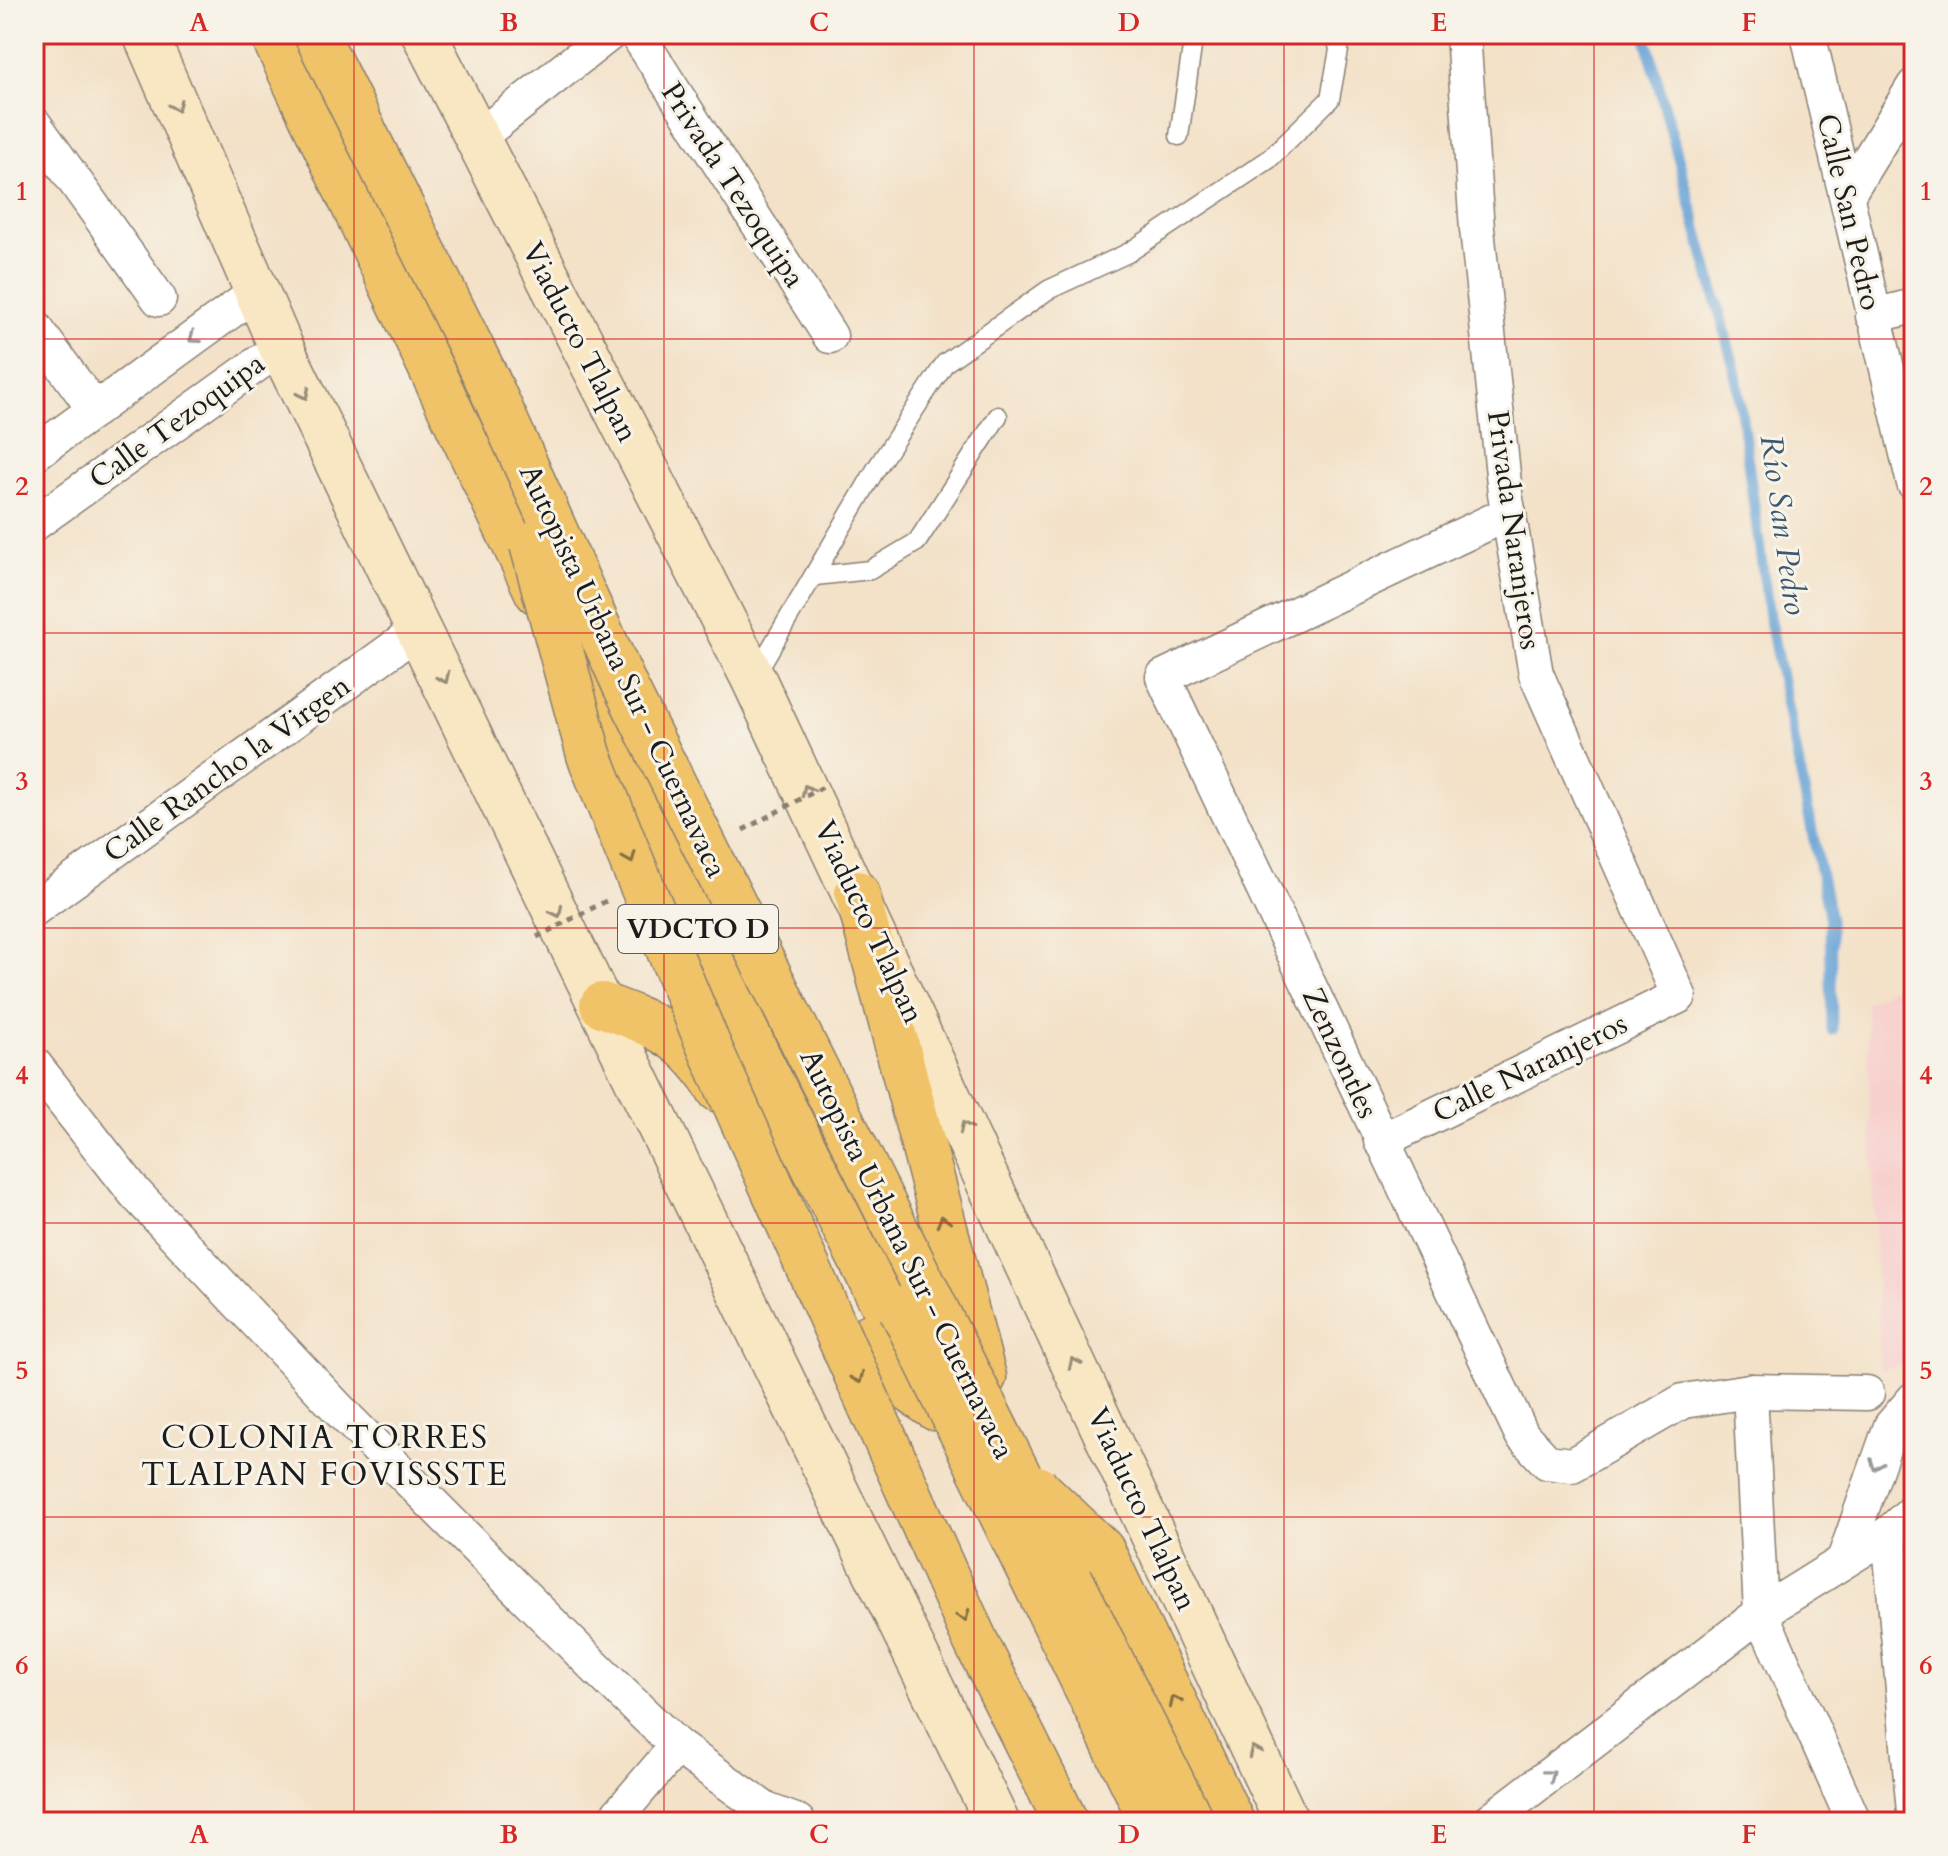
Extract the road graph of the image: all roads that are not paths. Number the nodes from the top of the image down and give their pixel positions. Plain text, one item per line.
1 (145, 34) edge
2 (272, 34) edge
3 (289, 34) edge
4 (316, 34) edge
5 (340, 34) edge
6 (424, 34) edge
7 (609, 34) edge
8 (637, 34) edge
9 (1194, 34) edge
10 (1336, 34) edge
11 (1463, 34) edge
12 (1808, 34) edge
13 (1914, 86) edge
14 (34, 124) edge
15 (1179, 136) dead end
16 (476, 139) junction
17 (1848, 194) junction
18 (257, 292) junction
19 (159, 299) dead end
20 (1914, 306) edge
21 (1873, 316) junction
22 (34, 326) edge
23 (830, 336) dead end
24 (281, 347) junction
25 (95, 410) junction
26 (998, 416) dead end
27 (34, 454) edge
28 (1914, 483) edge
29 (1509, 513) junction
30 (34, 524) edge
31 (532, 544) junction
32 (815, 576) junction
33 (420, 629) junction
34 (753, 678) junction
35 (857, 893) junction
36 (34, 909) edge
37 (1679, 996) joint
38 (602, 1005) junction
39 (34, 1064) edge
40 (1381, 1141) junction
41 (984, 1377) junction
42 (1750, 1391) junction
43 (1867, 1393) dead end
44 (1914, 1399) edge
45 (935, 1408) junction
46 (1012, 1464) junction
47 (1914, 1510) edge
48 (1889, 1533) junction
49 (1844, 1560) junction
50 (1761, 1613) junction
51 (677, 1746) junction
52 (1914, 1812) edge
53 (612, 1822) edge
54 (798, 1822) edge
55 (997, 1822) edge
56 (1066, 1822) edge
57 (1130, 1822) edge
58 (1152, 1822) edge
59 (1192, 1822) edge
60 (1232, 1822) edge
61 (1287, 1822) edge
62 (1488, 1822) edge
63 (1854, 1822) edge

1 -> 18 main road
2 - 45 highway, VDCTO D
3 - 31 highway, Autopista Urbana Sur - Cuernavaca
4 - 46 highway, Autopista Urbana Sur - Cuernavaca, bridge
5 - 41 highway, VDCTO D
6 - 16 main road, Viaducto Tlalpan
7 - 16 street
8 - 23 street, Privada Tezoquipa
9 - 15 lane
10 - 32 lane
11 - 29 street, Privada Naranjeros
12 - 17 street, Calle San Pedro
13 - 17 street
14 - 19 street
16 - 34 main road, Viaducto Tlalpan
17 - 21 street, Calle San Pedro
18 - 24 main road
18 -> 25 street, Calle Tezoquipa
20 - 21 street
21 - 28 street, Calle San Pedro
22 - 25 street
24 - 30 street, Calle Tezoquipa
24 -> 33 main road
25 - 27 street, Calle Tezoquipa
26 - 32 lane
29 - 37 street, Privada Naranjeros
29 - 40 street, Zenzontles
31 -> 56 highway, bridge
31 - 58 highway, Autopista Urbana Sur - Cuernavaca, bridge
32 - 34 lane
33 - 36 street, Calle Rancho la Virgen
33 -> 38 main road
35 -> 34 main road, Viaducto Tlalpan
41 -> 35 highway
61 -> 35 main road, Viaducto Tlalpan
37 - 40 street, Calle Naranjeros
38 - 45 highway
38 - 55 main road
39 - 51 street
40 - 42 street, Zenzontles
41 - 59 highway, VDCTO D
42 - 43 street, Zenzontles
42 - 50 street
44 -> 49 street
45 - 57 highway, VDCTO D
46 - 59 highway, Autopista Urbana Sur - Cuernavaca, bridge
60 -> 46 highway, bridge
47 - 48 street
48 - 49 street
48 - 52 street
49 - 50 street
62 -> 50 street
50 - 63 street
51 - 53 street
51 - 54 street

